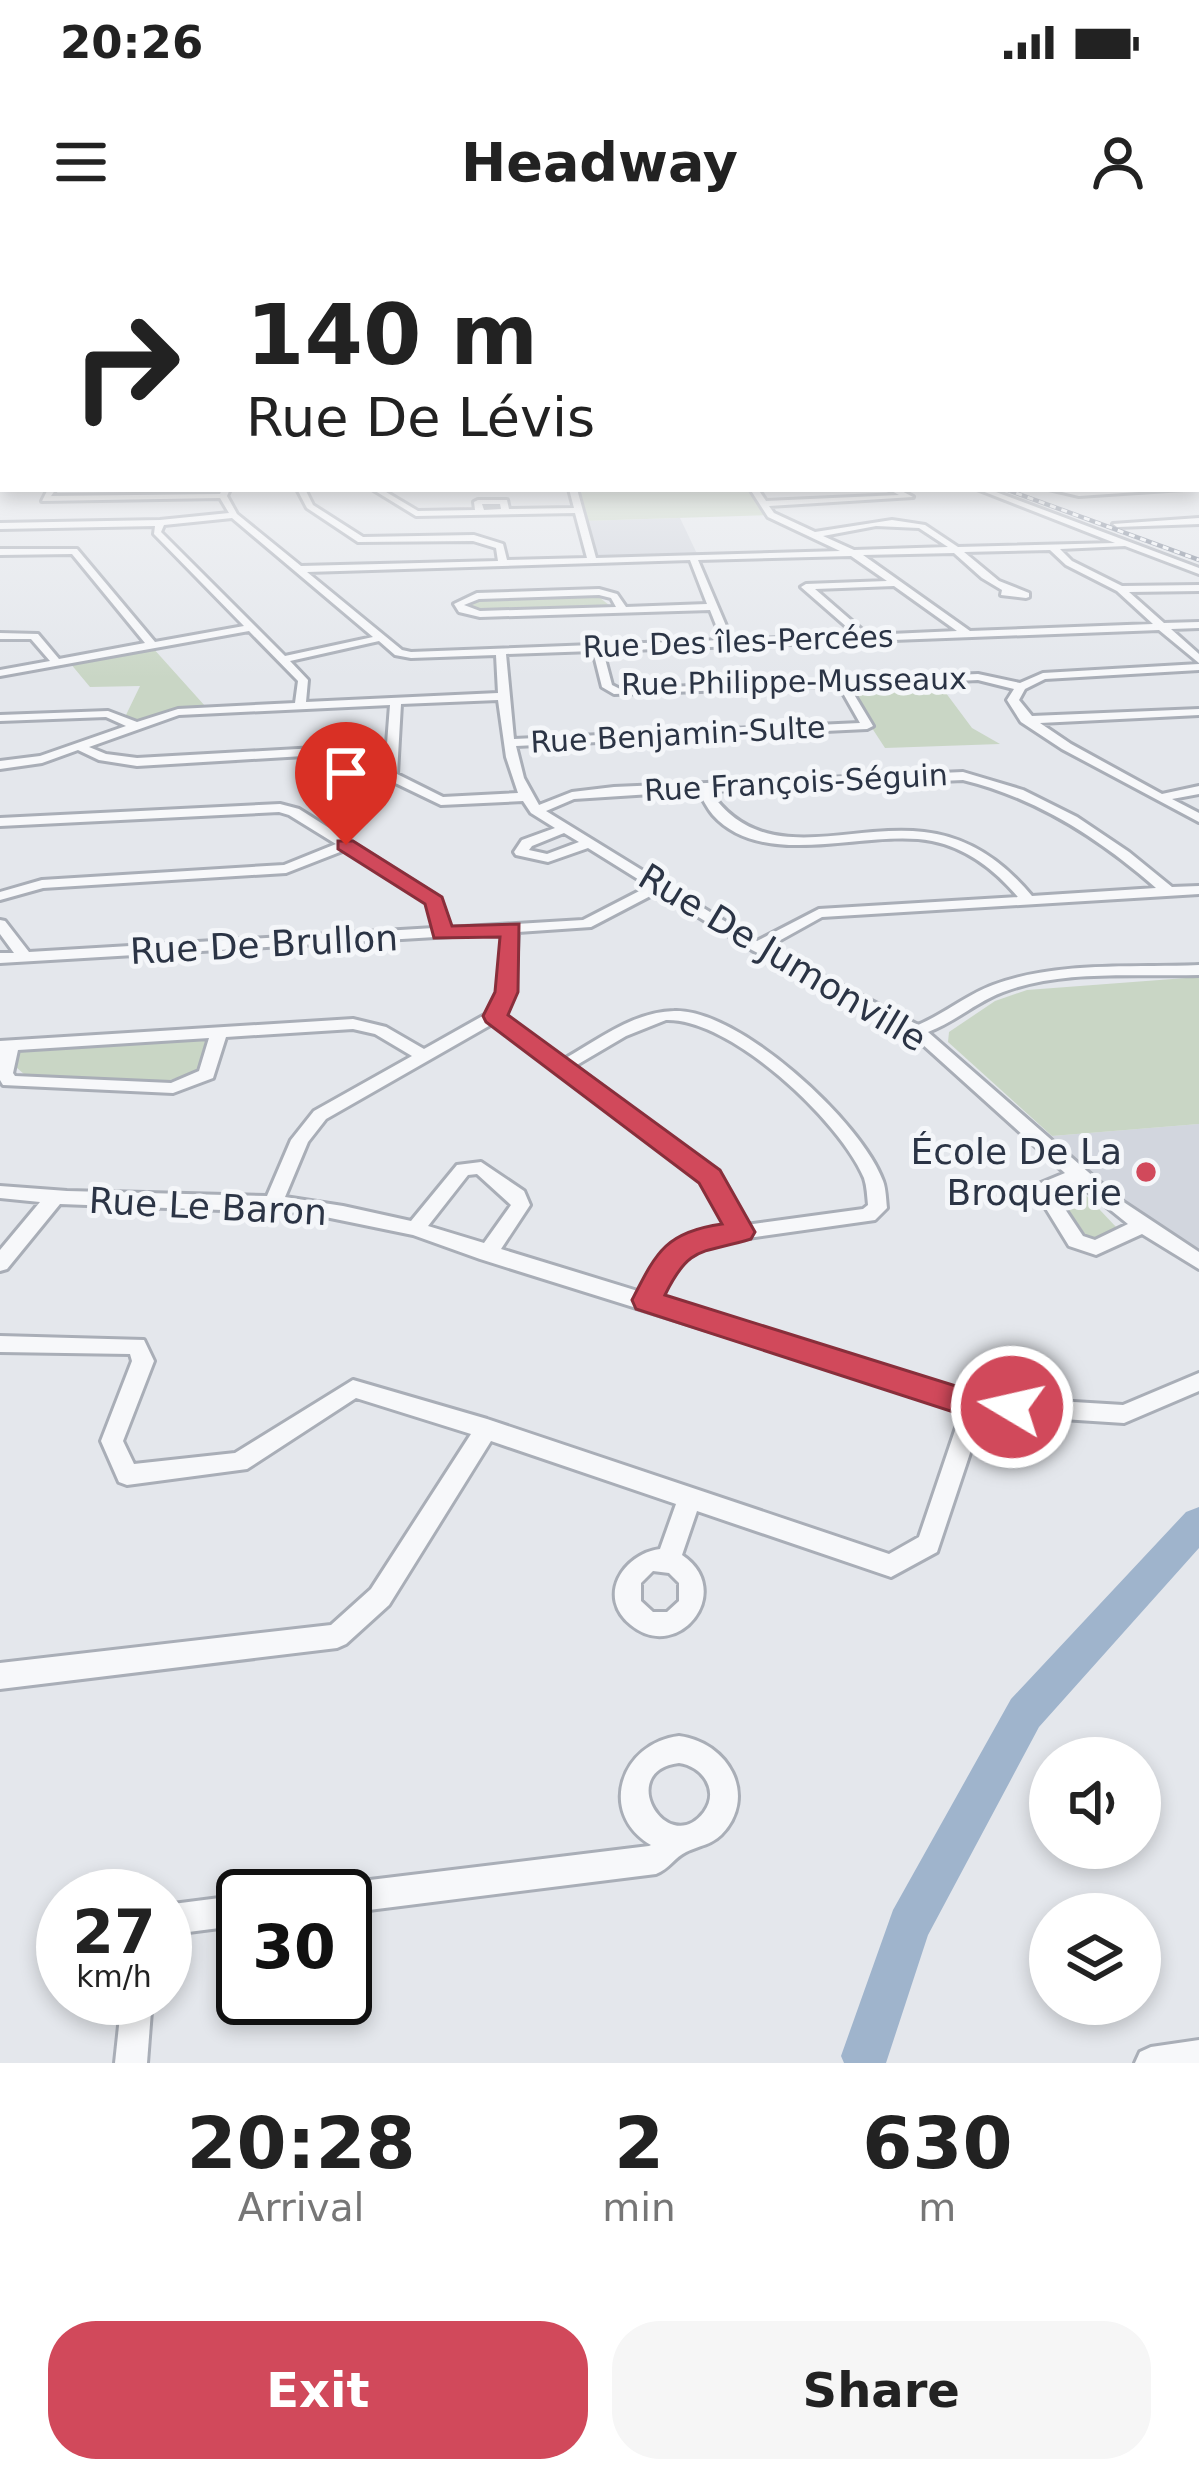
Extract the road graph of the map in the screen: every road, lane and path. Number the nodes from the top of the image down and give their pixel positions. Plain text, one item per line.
1 (231, 507) edge
2 (312, 507) edge
3 (405, 507) edge
4 (579, 507) edge
5 (765, 507) edge
6 (1027, 507) edge
7 (580, 510) junction
8 (234, 515) junction
9 (1199, 521) edge
10 (160, 523) junction
11 (1117, 524) dead end
12 (0, 526) edge
13 (815, 535) junction
14 (1122, 545) junction
15 (1053, 548) junction
16 (952, 551) junction
17 (0, 552) edge
18 (855, 554) junction
19 (694, 560) junction
20 (593, 562) junction
21 (503, 564) junction
22 (301, 569) junction
23 (1199, 572) edge
24 (896, 583) junction
25 (1199, 588) edge
26 (1120, 589) junction
27 (1008, 590) dead end
28 (713, 607) junction
29 (623, 610) junction
30 (1199, 625) edge
31 (1160, 626) junction
32 (253, 627) junction
33 (968, 634) junction
34 (0, 636) edge
35 (381, 638) junction
36 (866, 638) junction
37 (728, 642) junction
38 (152, 645) junction
39 (597, 647) junction
40 (501, 651) junction
41 (285, 659) junction
42 (57, 664) junction
43 (1199, 664) edge
44 (0, 673) edge
45 (842, 682) junction
46 (1021, 686) junction
47 (503, 696) junction
48 (396, 701) junction
49 (300, 706) junction
50 (1199, 712) edge
51 (0, 718) edge
52 (1025, 720) junction
53 (135, 726) junction
54 (510, 743) junction
55 (80, 747) junction
56 (392, 747) junction
57 (0, 765) edge
58 (702, 788) junction
59 (1199, 790) edge
60 (524, 797) junction
61 (1163, 797) junction
62 (536, 810) junction
63 (1199, 818) edge
64 (0, 822) edge
65 (566, 828) junction
66 (591, 842) junction
67 (346, 845) junction
68 (662, 885) junction
69 (1199, 890) edge
70 (1169, 892) junction
71 (0, 896) edge
72 (1028, 900) junction
73 (0, 924) edge
74 (511, 929) junction
75 (442, 934) junction
76 (757, 946) junction
77 (25, 957) junction
78 (0, 958) edge
79 (1199, 970) edge
80 (495, 1016) junction
81 (917, 1031) junction
82 (219, 1032) junction
83 (5, 1045) edge
84 (425, 1057) junction
85 (562, 1066) junction
86 (1078, 1174) junction
87 (0, 1192) edge
88 (53, 1198) junction
89 (272, 1203) junction
90 (1141, 1226) junction
91 (415, 1229) junction
92 (740, 1232) junction
93 (487, 1254) junction
94 (1199, 1262) edge
95 (0, 1264) edge
96 (647, 1300) junction
97 (0, 1344) edge
98 (1199, 1382) edge
99 (975, 1405) junction
100 (487, 1427) junction
101 (689, 1501) junction
102 (668, 1562) dead end
103 (0, 1676) edge
104 (677, 1839) dead end
105 (372, 1895) edge
106 (135, 2025) edge
107 (1199, 2056) edge
108 (131, 2063) edge
109 (1151, 2063) edge

1 - 8 street
2 - 21 street
3 - 7 street
4 - 7 street
5 - 13 street
6 - 14 street
7 - 20 street
8 - 10 street
8 - 22 street
9 - 11 street
10 - 12 street
10 - 32 street
13 - 16 street
13 - 18 street
14 - 15 street
14 - 23 street
15 - 16 street
15 - 26 street
16 - 18 street
16 - 27 street
17 - 38 street
18 - 19 street
18 - 24 street
19 - 20 street
19 - 28 street
20 - 21 street
21 - 22 street
22 - 35 street
24 - 33 street
24 - 36 street
25 - 26 street
26 - 31 street
28 - 29 street
28 - 37 street
29 - 29 street
30 - 31 street, Rue Des îles-Percées
31 - 33 street, Rue Des îles-Percées
31 - 43 street
32 - 38 street
32 - 41 street
33 - 36 street, Rue Des îles-Percées
34 - 42 street
35 - 40 street, Rue Des îles-Percées
35 - 41 street, Rue Des îles-Percées
36 - 37 street, Rue Des îles-Percées
37 - 39 street, Rue Des îles-Percées
38 - 42 street
39 - 40 street, Rue Des îles-Percées
39 - 45 street, Rue Philippe-Musseaux
40 - 47 street, Rue De Jumonville
41 - 49 street
42 - 44 street
43 - 46 street
45 - 46 street, Rue Philippe-Musseaux
45 - 54 street, Rue Benjamin-Sulte
46 - 52 street
47 - 48 street
47 - 54 street, Rue De Jumonville
48 - 49 street
48 - 56 street
49 - 53 street
50 - 52 street
51 - 53 street
52 - 61 street
53 - 55 street
54 - 60 street, Rue De Jumonville
55 - 56 street
55 - 57 street
56 - 60 street
58 - 62 street, Rue François-Séguin
58 - 70 street, Rue François-Séguin
58 - 72 street
59 - 61 street
60 - 62 street, Rue De Jumonville
61 - 63 street
62 - 65 street, Rue De Jumonville
64 - 67 street
65 - 66 street, Rue De Jumonville
65 - 66 street
66 - 68 street, Rue De Jumonville
67 - 71 street
67 - 75 street
68 - 74 street, Rue De Brullon
68 - 76 street, Rue De Jumonville
69 - 70 street
70 - 72 street
72 - 76 street
73 - 77 street
74 - 75 street, Rue De Brullon
74 - 80 street
75 - 77 street, Rue De Brullon
76 - 81 street, Rue De Jumonville
77 - 78 street, Rue De Brullon
79 - 81 street
80 - 84 street
80 - 85 street
81 - 86 street, Rue De Jumonville
82 - 83 street
82 - 83 street
82 - 84 street
84 - 89 street
85 - 92 street
85 - 92 street
86 - 90 street, Rue De Jumonville
86 - 90 street
87 - 88 street, Rue Le Baron
88 - 89 street, Rue Le Baron
88 - 95 street
89 - 91 street, Rue Le Baron
90 - 94 street, Rue De Jumonville
91 - 93 street, Rue Le Baron
91 - 93 street
92 - 96 street
93 - 96 street, Rue Le Baron
96 - 99 street, Rue Le Baron
97 - 100 street
98 - 99 street, Rue Le Baron
99 - 101 street
100 - 101 street
100 - 103 street
101 - 102 street
104 - 105 street
106 - 108 street
107 - 109 street

